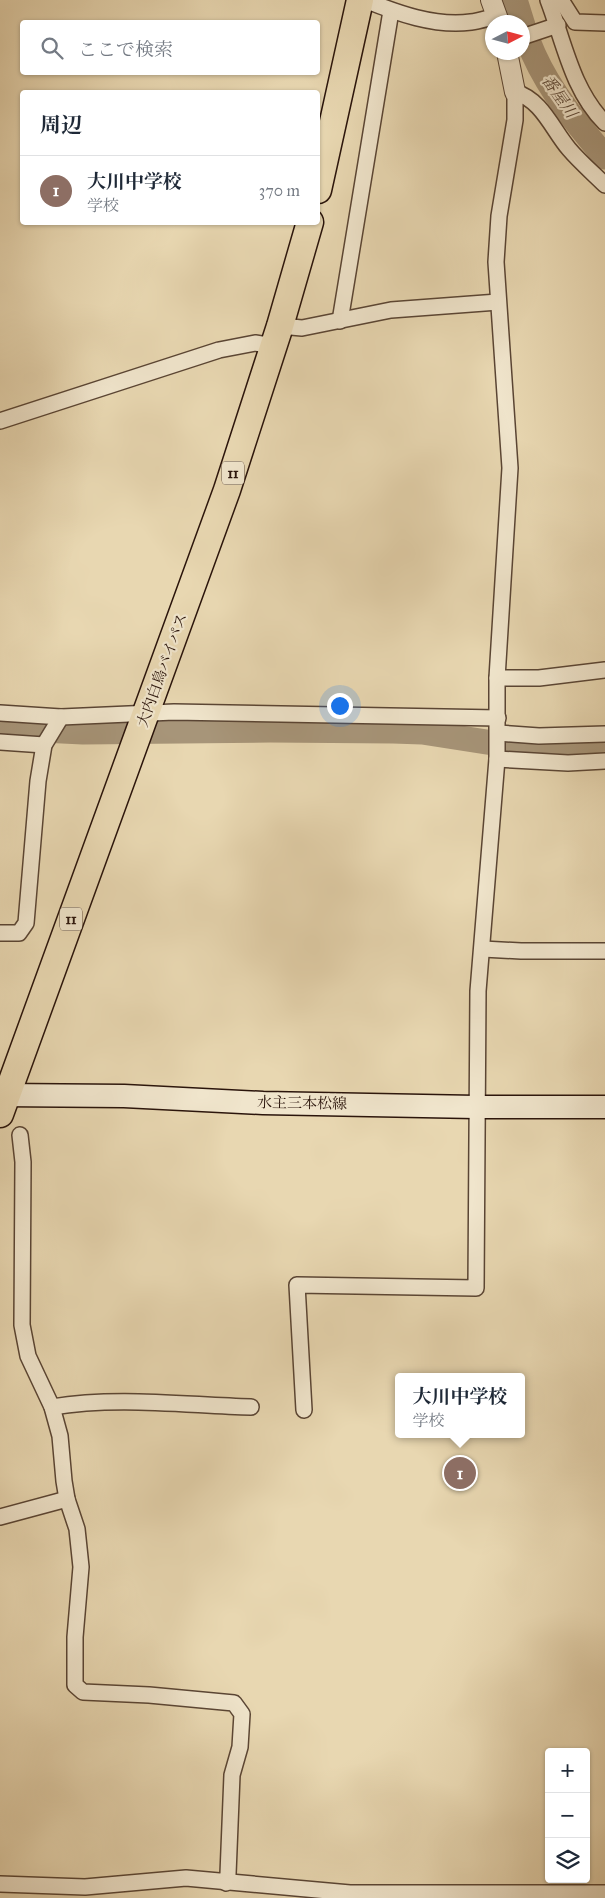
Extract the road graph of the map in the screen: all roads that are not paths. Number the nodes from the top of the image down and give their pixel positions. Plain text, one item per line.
1 (360, 0) edge
2 (365, 0) edge
3 (548, 0) edge
4 (562, 0) edge
5 (391, 11) junction
6 (496, 13) edge
7 (605, 23) edge
8 (555, 26) junction
9 (530, 34) edge
10 (509, 60) edge
11 (515, 92) junction
12 (605, 123) edge
13 (320, 181) edge
14 (605, 185) edge
15 (309, 225) edge
16 (498, 302) junction
17 (340, 321) junction
18 (277, 336) junction
19 (0, 422) edge
20 (605, 670) edge
21 (497, 678) junction
22 (0, 713) edge
23 (59, 720) junction
24 (142, 726) junction
25 (498, 729) junction
26 (605, 734) edge
27 (0, 742) edge
28 (46, 743) junction
29 (497, 757) junction
30 (605, 761) edge
31 (0, 933) edge
32 (483, 949) junction
33 (605, 951) edge
34 (2, 1102) edge
35 (476, 1107) junction
36 (605, 1107) edge
37 (20, 1135) dead end
38 (52, 1407) junction
39 (250, 1407) dead end
40 (304, 1410) dead end
41 (67, 1499) junction
42 (0, 1517) edge
43 (226, 1883) junction
44 (0, 1884) edge
45 (605, 1893) edge
46 (454, 1895) edge

1 - 13 highway
2 - 5 street
3 - 8 street
4 - 7 street
5 - 6 street
5 - 17 street
8 - 9 street
8 - 12 street
10 - 11 street
11 - 14 street
11 - 16 street
15 - 18 highway, 大内白鳥バイパス / 11
16 - 17 street
16 - 21 street
17 - 18 street
18 - 19 street
18 - 24 highway, 大内白鳥バイパス / 11
20 - 21 street
21 - 25 street
22 - 23 street
23 - 24 street
23 - 28 street
24 - 25 street
24 - 34 highway, 大内白鳥バイパス / 11
25 - 26 street
25 - 29 street
27 - 28 street
28 - 31 street
29 - 30 street
29 - 32 street
32 - 33 street
32 - 35 street
34 - 35 main road, 水主三本松線
35 - 36 main road, 水主三本松線
35 - 40 street
37 - 38 street
38 - 39 street
38 - 41 street
41 - 42 street
41 - 43 street
43 - 44 street
43 - 46 street
45 - 46 street

